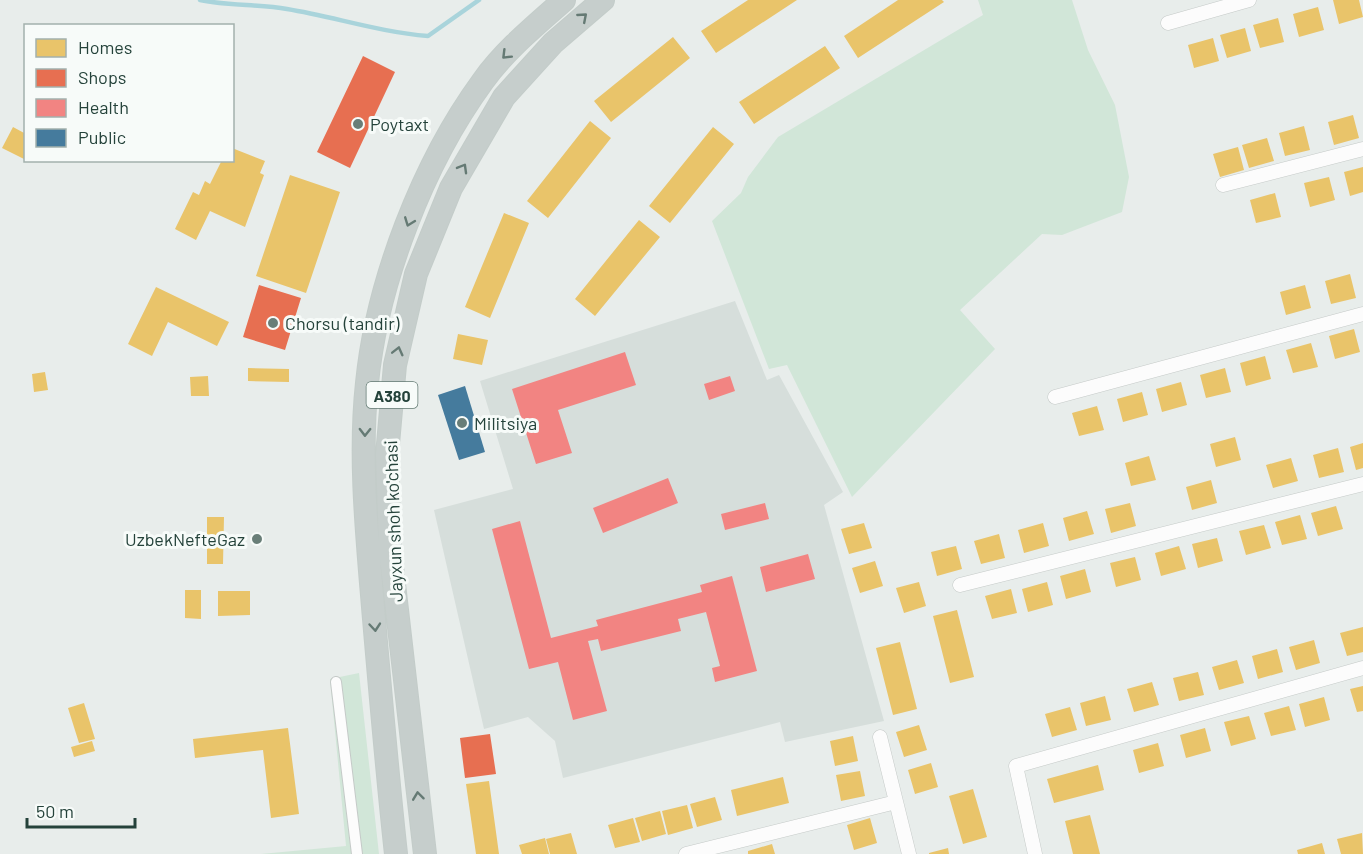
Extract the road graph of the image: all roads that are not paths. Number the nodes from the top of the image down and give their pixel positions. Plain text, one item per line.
1 (564, 0) edge
2 (603, 0) edge
3 (1249, 0) edge
4 (1168, 22) dead end
5 (1363, 149) edge
6 (1223, 185) dead end
7 (1363, 314) edge
8 (1055, 397) dead end
9 (1363, 484) edge
10 (960, 585) dead end
11 (1363, 668) edge
12 (336, 682) dead end
13 (880, 737) dead end
14 (896, 802) junction
15 (357, 854) edge
16 (396, 854) edge
17 (425, 854) edge
18 (686, 854) edge
19 (909, 854) edge
20 (1035, 854) edge

1 -> 16 highway, Jayxun shoh ko'chasi / A380
17 -> 2 highway, Jayxun shoh ko'chasi / A380
3 - 4 street
5 - 6 street
7 - 8 street
9 - 10 street
11 - 20 street
12 - 15 street
13 - 14 street
14 - 18 street
14 - 19 street

